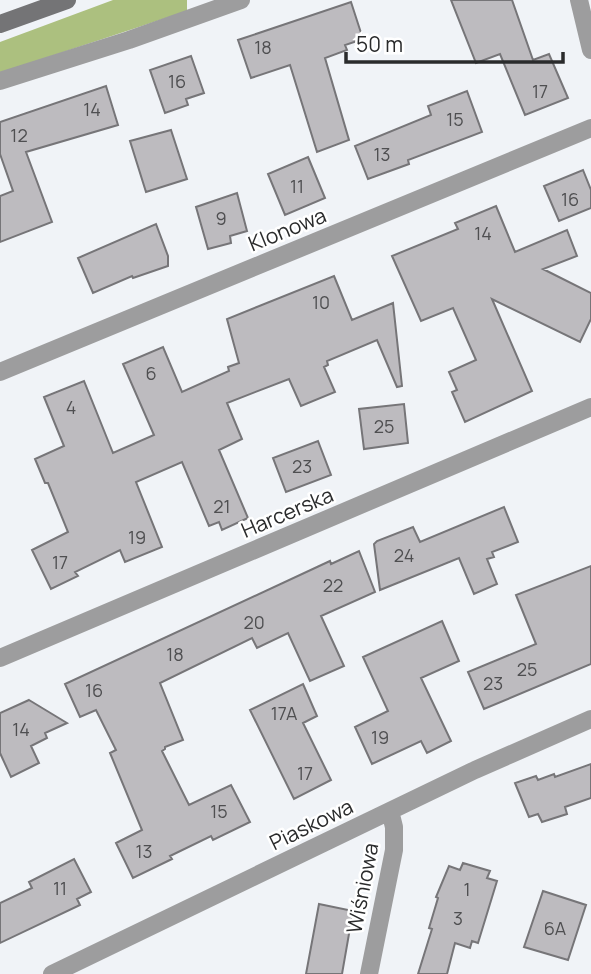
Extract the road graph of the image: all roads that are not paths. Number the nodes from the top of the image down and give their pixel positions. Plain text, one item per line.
1 (67, 0) edge
2 (241, 0) edge
3 (579, 0) edge
4 (0, 24) edge
5 (591, 50) edge
6 (0, 81) edge
7 (591, 128) edge
8 (0, 372) edge
9 (591, 407) edge
10 (0, 658) edge
11 (591, 719) edge
12 (390, 811) junction
13 (52, 974) edge
14 (369, 974) edge

1 - 4 street
2 - 6 street
3 - 5 street
7 - 8 street, Klonowa
9 - 10 street, Harcerska
11 - 12 street, Piaskowa
12 - 13 street, Piaskowa
12 - 14 street, Wiśniowa

